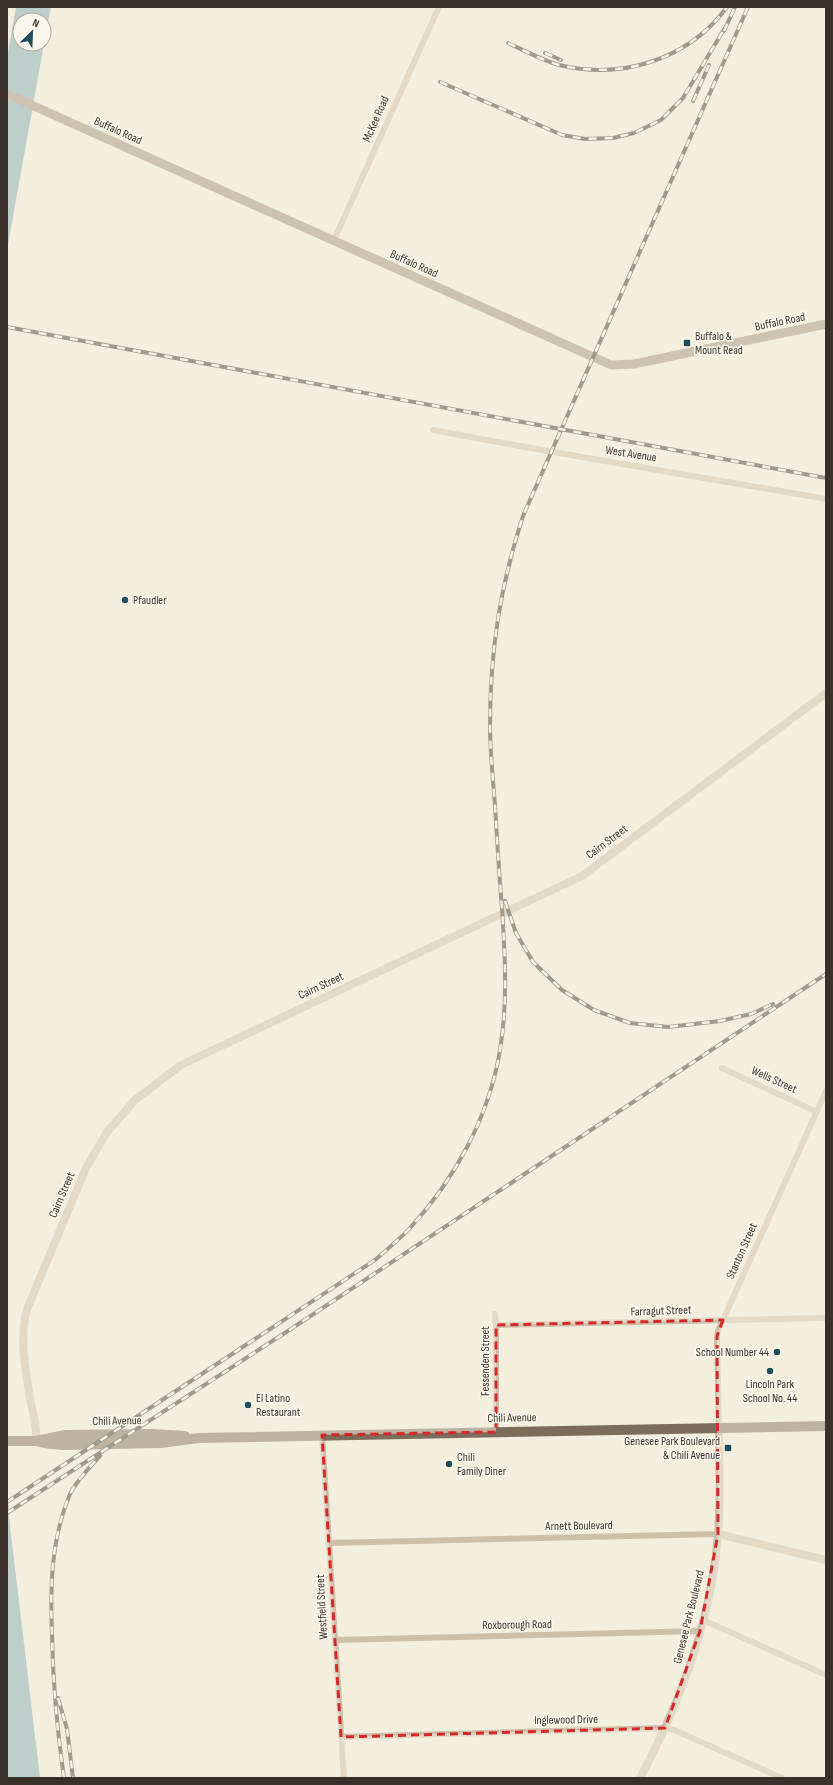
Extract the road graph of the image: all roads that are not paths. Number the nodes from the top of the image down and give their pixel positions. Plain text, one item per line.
1 (439, 7) edge
2 (7, 94) edge
3 (334, 240) junction
4 (826, 324) edge
5 (433, 430) dead end
6 (826, 500) edge
7 (826, 694) edge
8 (722, 1068) dead end
9 (826, 1091) edge
10 (817, 1112) junction
11 (494, 1314) dead end
12 (826, 1318) edge
13 (723, 1320) junction
14 (496, 1325) junction
15 (826, 1426) edge
16 (719, 1427) junction
17 (496, 1432) junction
18 (322, 1435) junction
19 (11, 1441) edge
20 (36, 1441) junction
21 (718, 1534) junction
22 (329, 1544) junction
23 (826, 1560) edge
24 (703, 1620) junction
25 (700, 1631) junction
26 (335, 1640) junction
27 (826, 1675) edge
28 (665, 1728) junction
29 (341, 1737) junction
30 (344, 1778) edge
31 (640, 1778) edge
32 (782, 1778) edge

1 - 3 street, McKee Road
2 - 3 main road, Buffalo Road
3 - 4 main road, Buffalo Road
5 - 6 street, West Avenue
7 - 20 street, Cairn Street
8 - 10 street, Wells Street
9 - 10 street, Stanton Street
10 - 13 street, Stanton Street
11 - 14 street, Fessenden Street
12 - 13 street, Farragut Street
13 - 14 street, Farragut Street
13 - 16 street, Stanton Street
14 - 17 street, Fessenden Street
15 - 16 main road, Chili Avenue
16 - 17 main road, Chili Avenue
16 - 21 street, Genesee Park Boulevard
17 - 18 main road, Chili Avenue
18 - 20 main road, Chili Avenue
18 - 22 street, Westfield Street
19 - 20 main road, Chili Avenue
21 - 22 street, Arnett Boulevard
21 - 23 street, Arnett Boulevard
21 - 24 street, Genesee Park Boulevard
22 - 26 street, Westfield Street
24 - 25 street, Genesee Park Boulevard
24 - 27 street
25 - 26 street, Roxborough Road
25 - 28 street, Genesee Park Boulevard
26 - 29 street, Westfield Street
28 - 29 street, Inglewood Drive
28 - 31 street, Genesee Park Boulevard
28 - 32 street, Inglewood Drive
29 - 30 street, Westfield Street

